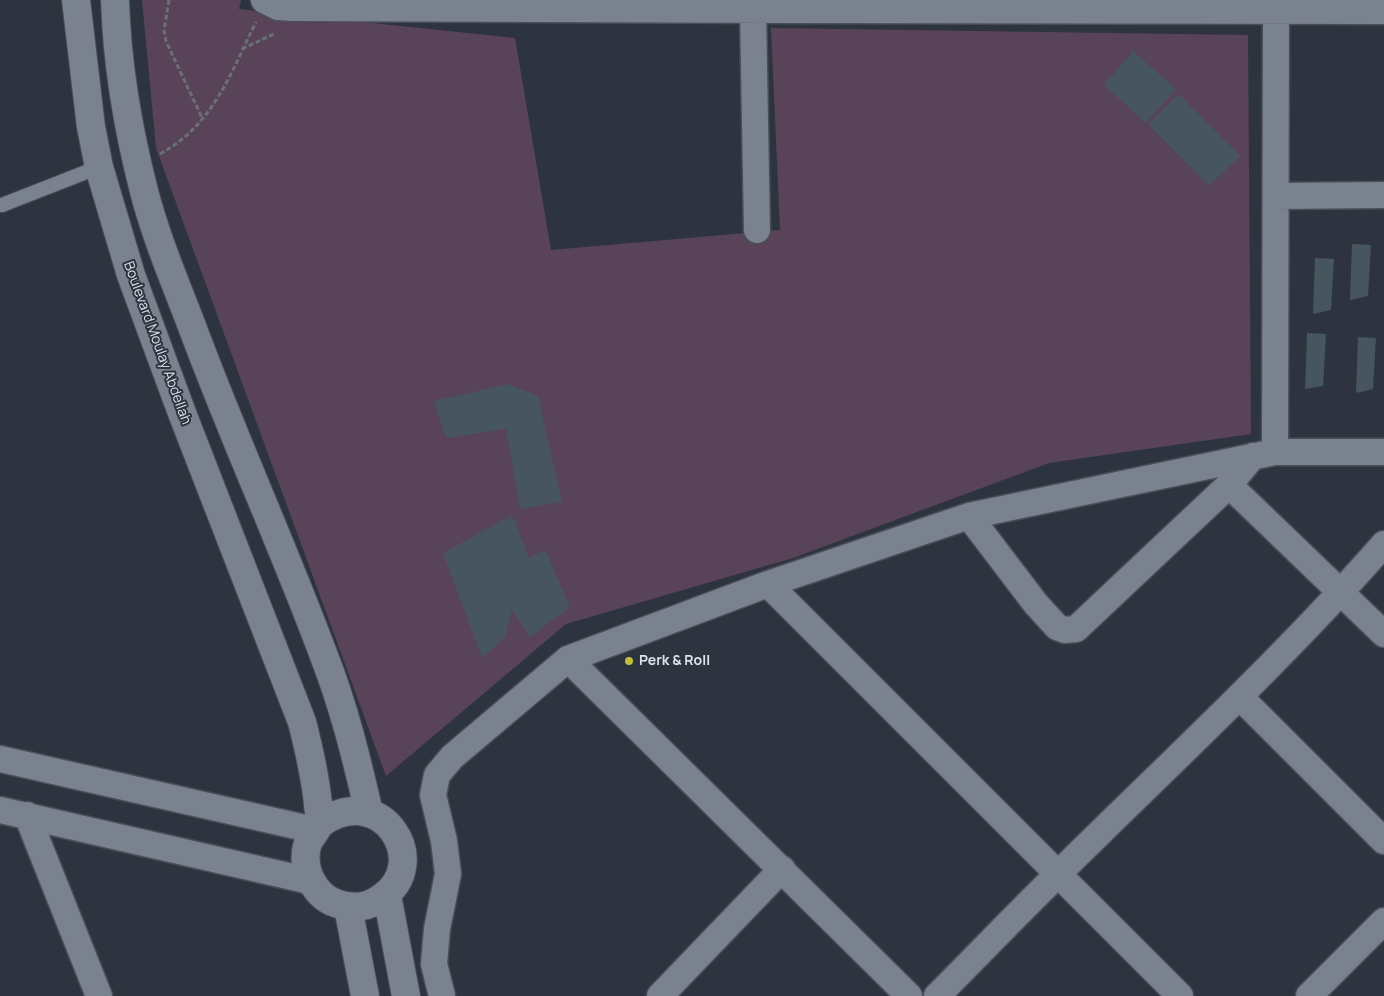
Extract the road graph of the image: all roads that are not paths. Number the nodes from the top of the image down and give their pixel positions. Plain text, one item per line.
1 (76, 0) edge
2 (115, 0) edge
3 (265, 1) edge
4 (788, 5) edge
5 (1127, 6) edge
6 (753, 10) junction
7 (1276, 11) junction
8 (1384, 11) edge
9 (99, 167) junction
10 (1384, 195) edge
11 (1276, 196) junction
12 (2, 205) dead end
13 (757, 230) dead end
14 (1384, 452) edge
15 (1264, 454) junction
16 (1229, 485) junction
17 (969, 516) junction
18 (1384, 544) edge
19 (768, 584) junction
20 (1342, 592) junction
21 (1384, 634) edge
22 (568, 660) junction
23 (1240, 697) junction
24 (0, 759) edge
25 (0, 810) edge
26 (369, 813) junction
27 (27, 815) junction
28 (317, 827) junction
29 (1384, 841) edge
30 (782, 869) junction
31 (1057, 875) junction
32 (310, 881) junction
33 (387, 895) junction
34 (348, 907) junction
35 (1384, 921) edge
36 (99, 996) edge
37 (365, 996) edge
38 (406, 996) edge
39 (442, 996) edge
40 (660, 996) edge
41 (909, 996) edge
42 (937, 996) edge
43 (1180, 996) edge
44 (1309, 996) edge

1 - 9 main road, Boulevard Moulay Abdellah
2 - 26 main road
3 - 6 street
4 - 5 street
4 - 6 street
5 - 7 street
6 - 13 street
7 - 8 street
7 - 11 street
9 - 12 lane
9 - 28 main road, Boulevard Moulay Abdellah
10 - 11 street
11 - 15 street
14 - 15 street
15 - 16 street
15 - 17 street
16 - 17 street
16 - 20 street
17 - 19 street
18 - 20 street
19 - 22 street
19 - 31 street
20 - 21 street
20 - 23 street
22 - 30 street
22 - 39 street
23 - 29 street
23 - 31 street
24 - 28 street
25 - 27 street
26 - 28 main road
26 - 33 main road
27 - 32 street
27 - 36 street
28 - 32 main road
30 - 40 street
30 - 41 street
31 - 42 street
31 - 43 street
32 - 34 main road
33 - 34 main road
33 - 38 main road
34 - 37 main road
35 - 44 street

